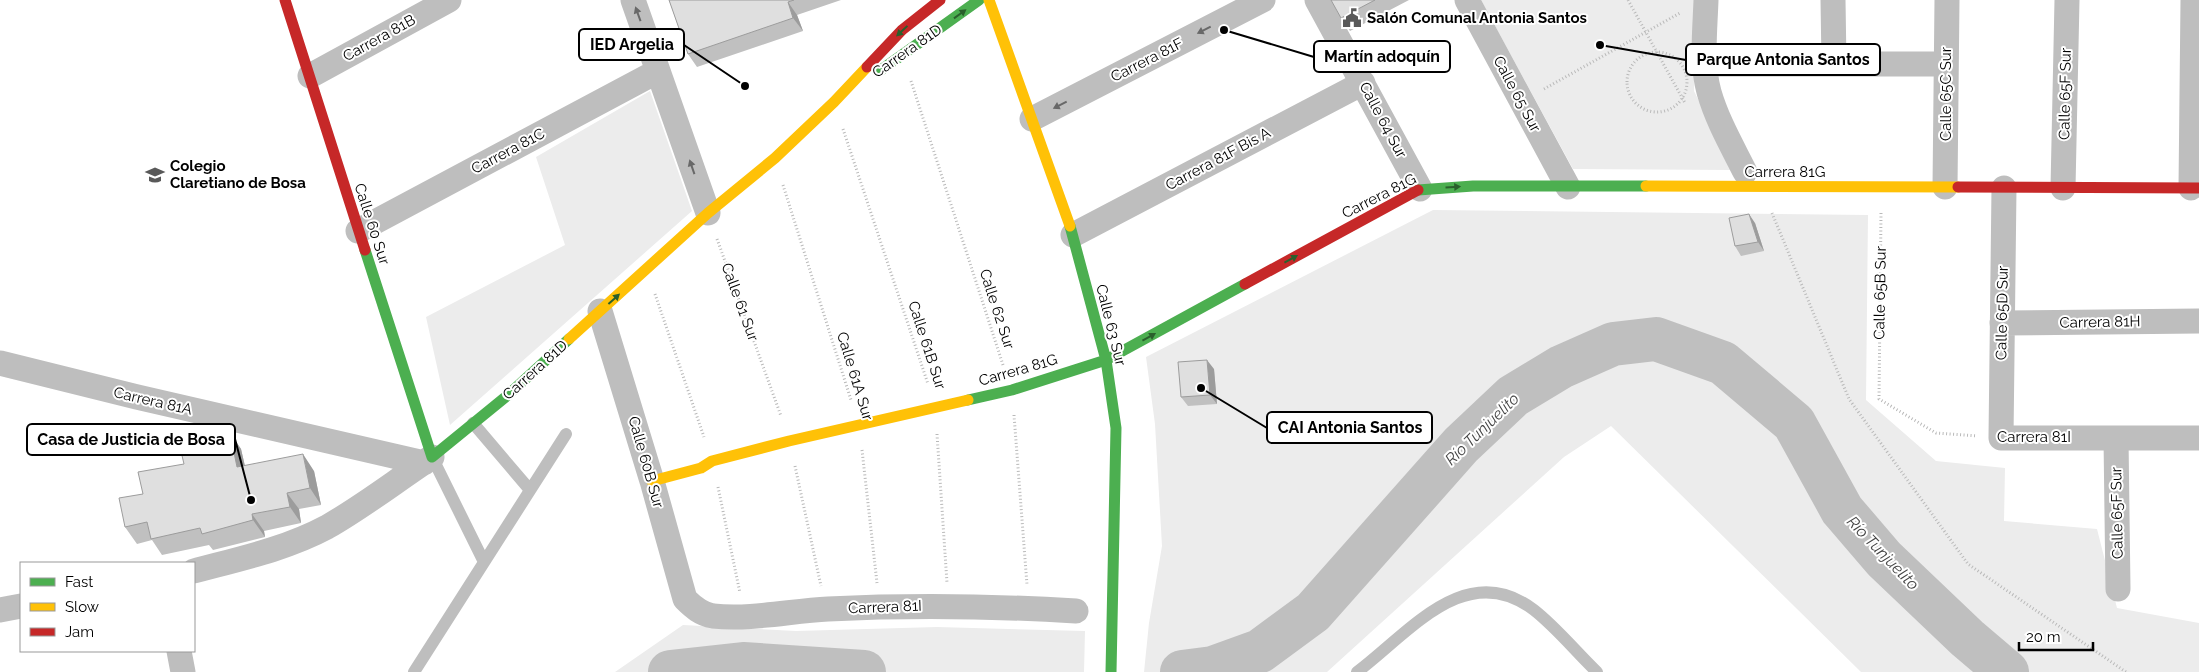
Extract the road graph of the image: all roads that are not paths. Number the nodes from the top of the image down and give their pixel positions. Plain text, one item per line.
1 (285, 0) edge
2 (449, 0) edge
3 (633, 0) edge
4 (940, 0) edge
5 (1263, 0) edge
6 (1317, 0) edge
7 (1467, 0) edge
8 (1833, 0) edge
9 (1947, 0) edge
10 (2067, 0) edge
11 (2192, 0) edge
12 (992, 2) edge
13 (1696, 5) edge
14 (1834, 63) junction
15 (1705, 64) junction
16 (1946, 64) junction
17 (2196, 67) edge
18 (658, 71) junction
19 (310, 76) junction
20 (1363, 83) junction
21 (834, 102) junction
22 (1032, 119) junction
23 (1753, 180) junction
24 (1568, 187) junction
25 (1946, 187) junction
26 (2004, 188) junction
27 (2063, 188) junction
28 (2195, 188) edge
29 (1420, 189) junction
30 (708, 213) junction
31 (358, 231) junction
32 (1073, 236) junction
33 (600, 311) junction
34 (2199, 320) edge
35 (2002, 323) junction
36 (1106, 360) junction
37 (0, 363) edge
38 (473, 423) junction
39 (566, 434) dead end
40 (2001, 438) joint
41 (2116, 438) junction
42 (2199, 438) edge
43 (428, 460) junction
44 (652, 481) junction
45 (530, 490) junction
46 (484, 562) junction
47 (195, 571) edge
48 (2118, 589) dead end
49 (20, 606) edge
50 (0, 610) edge
51 (696, 610) joint
52 (1076, 611) dead end
53 (179, 652) edge
54 (183, 672) edge
55 (414, 672) edge
56 (1111, 672) edge
57 (1358, 672) edge
58 (1597, 672) edge

1 - 19 street, Calle 60 Sur
2 - 19 street, Carrera 81B
18 -> 3 street
4 -> 21 street, Carrera 81D
5 -> 22 street, Carrera 81F
6 - 20 street, Calle 64 Sur
7 - 24 street, Calle 65 Sur
8 - 14 street
9 - 16 street, Calle 65C Sur
10 - 27 street, Calle 65F Sur
11 - 17 street
21 -> 12 street, Carrera 81D
12 - 22 street, Calle 63 Sur
13 - 15 street
14 - 15 street
14 - 16 street
15 - 23 street
16 - 25 street, Calle 65C Sur
17 - 28 street
30 -> 18 street
18 - 31 street, Carrera 81C
19 - 31 street, Calle 60 Sur
20 - 29 street, Calle 64 Sur
20 - 32 street, Carrera 81F Bis A
21 - 30 street, Carrera 81D
22 - 32 street, Calle 63 Sur
23 - 24 street, Carrera 81G
23 - 25 street, Carrera 81G
29 -> 24 street, Carrera 81G
25 - 26 street, Carrera 81G
26 - 27 street, Carrera 81G
26 - 35 street, Calle 65D Sur
27 - 28 street, Carrera 81G
36 -> 29 street, Carrera 81G
33 -> 30 street, Carrera 81D
31 - 43 street, Calle 60 Sur
32 - 36 street, Calle 63 Sur
33 - 38 street, Carrera 81D
33 - 44 street, Calle 60B Sur
34 - 35 street, Carrera 81H
35 - 40 street, Calle 65D Sur
36 - 44 street, Carrera 81G
36 - 56 street, Calle 63 Sur
37 - 43 street, Carrera 81A
38 - 43 street, Carrera 81D
38 - 45 lane
39 - 45 lane
40 - 41 street, Carrera 81I
41 - 42 street, Carrera 81I
41 - 48 street, Calle 65F Sur
43 - 46 lane
43 - 47 street, Carrera 81D
44 - 51 street, Calle 60B Sur
45 - 46 lane
46 - 55 lane
49 - 50 street
51 - 52 street, Carrera 81I
53 - 54 street
57 - 58 lane

